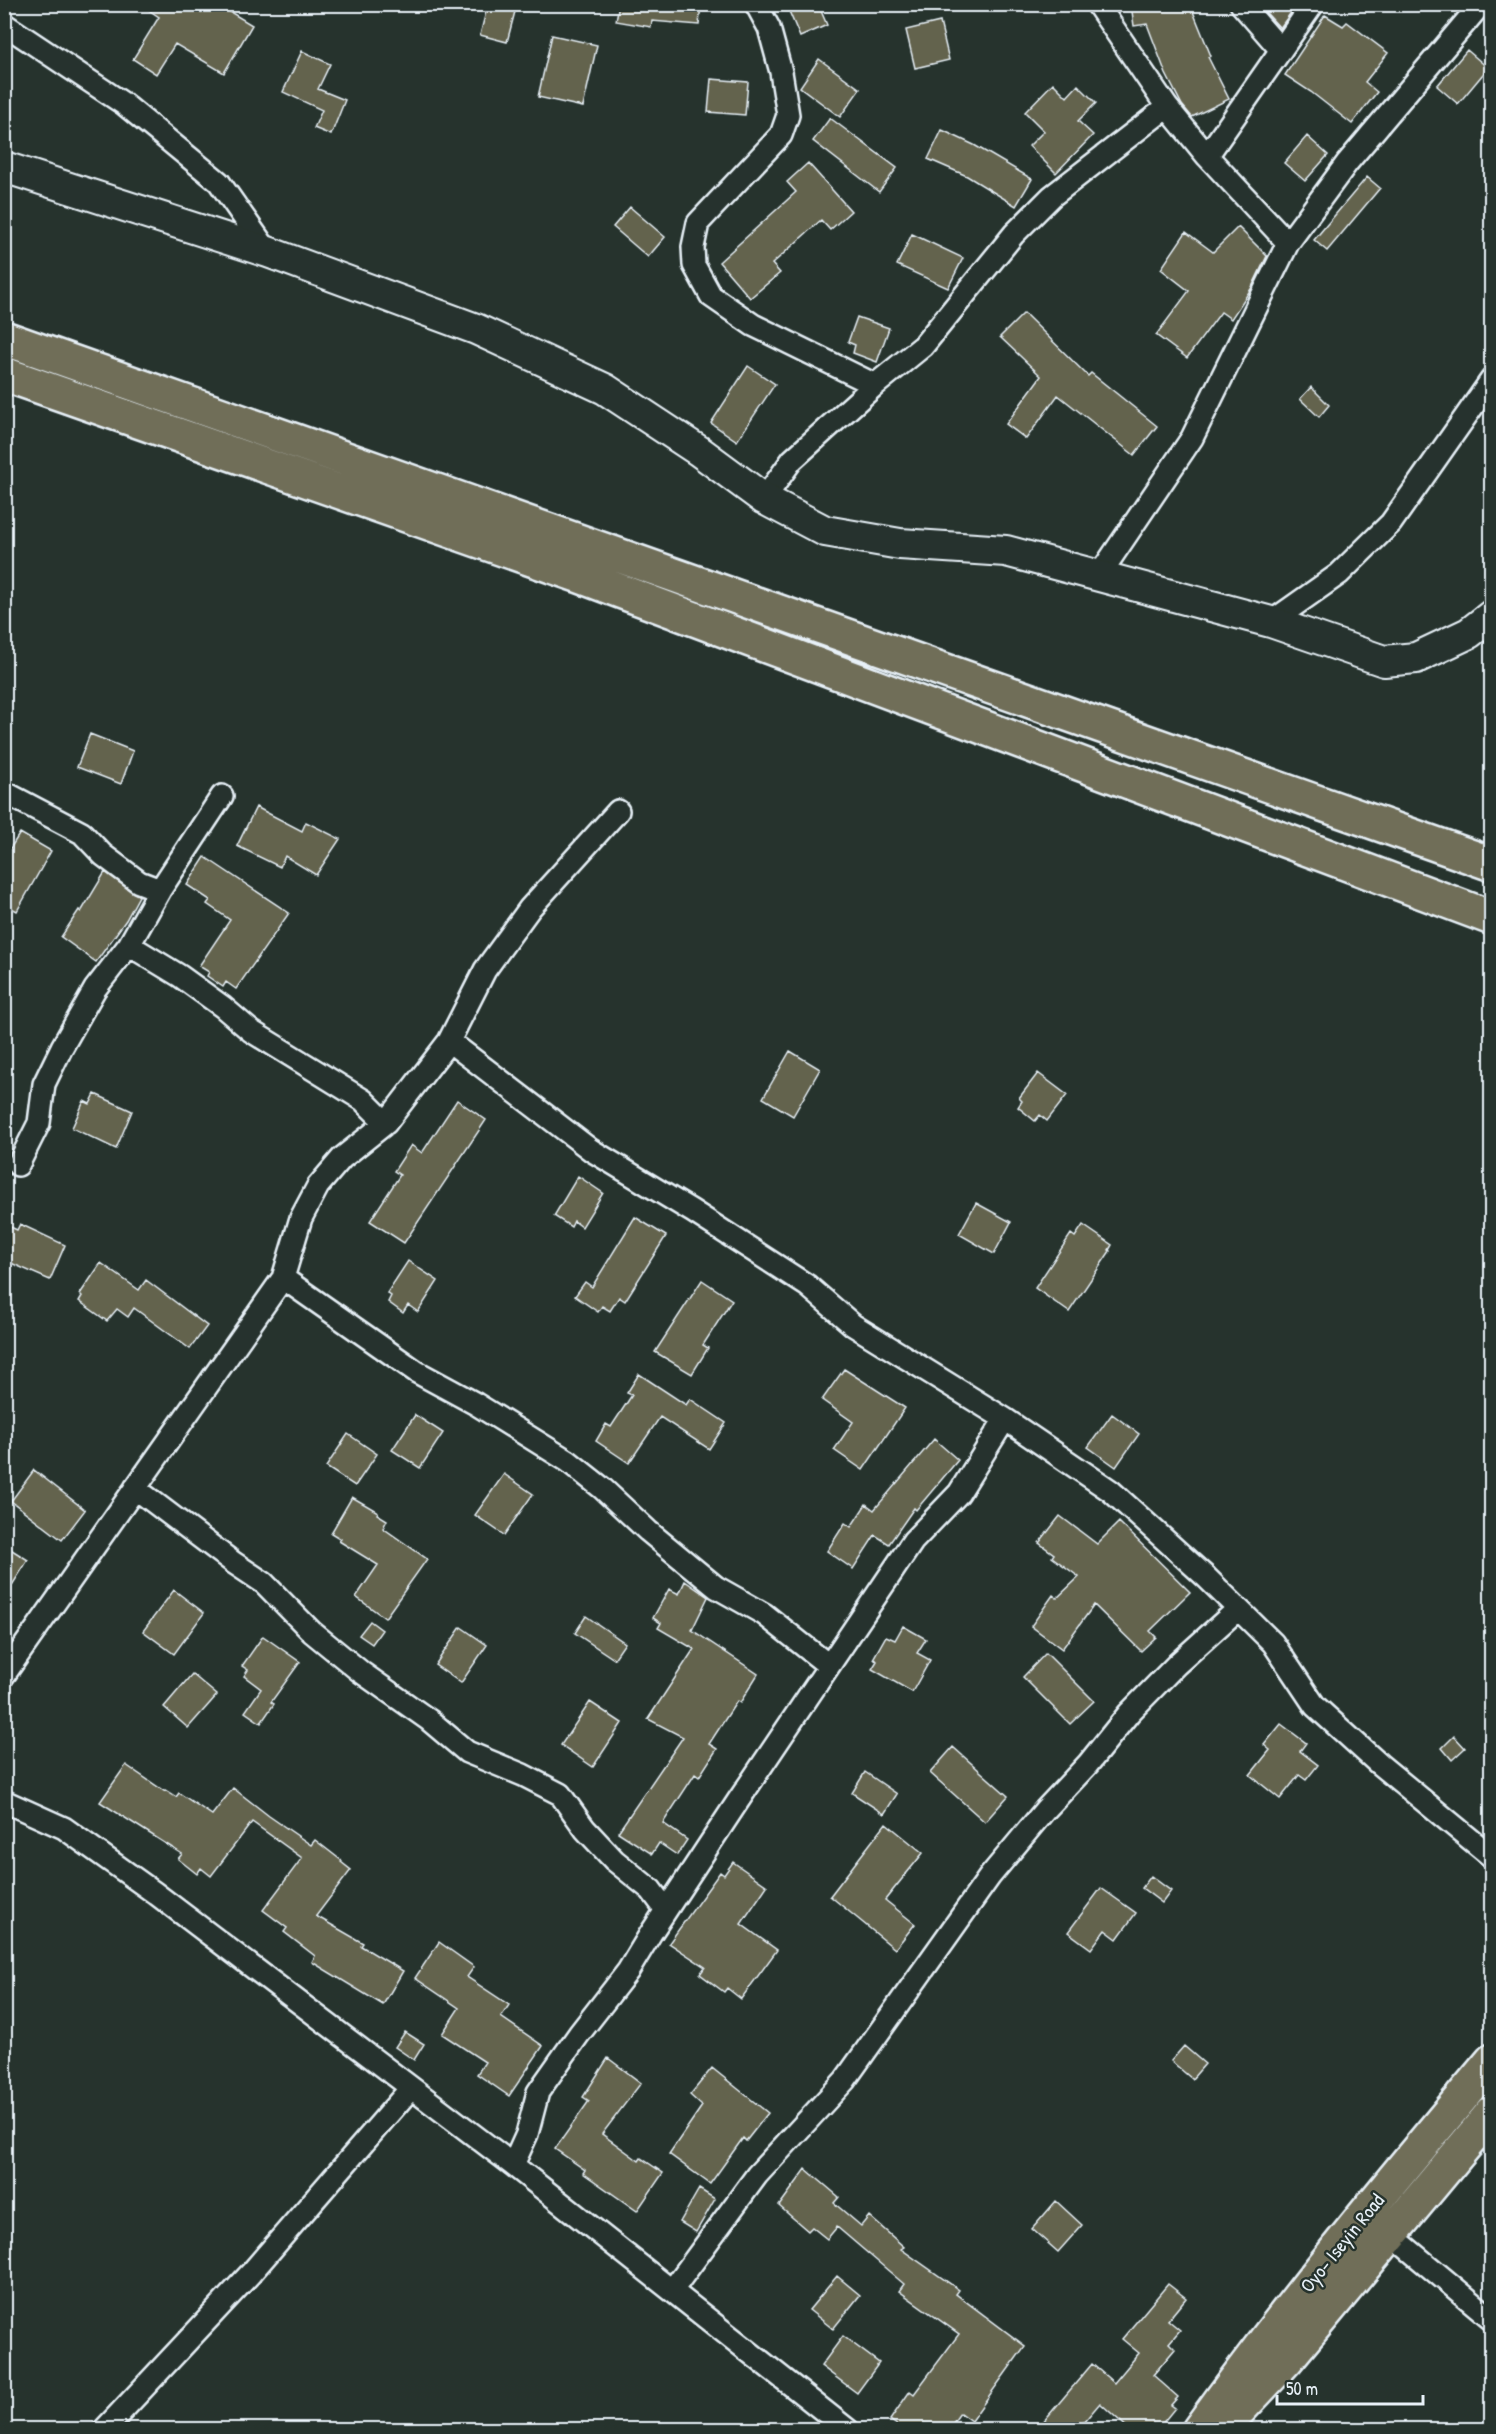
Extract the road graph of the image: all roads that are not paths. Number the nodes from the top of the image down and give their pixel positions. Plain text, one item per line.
1 (756, 4) edge
2 (1096, 4) edge
3 (1241, 4) edge
4 (1313, 4) edge
5 (1481, 4) edge
6 (4, 24) edge
7 (1281, 50) junction
8 (1167, 107) junction
9 (1207, 156) junction
10 (4, 167) edge
11 (1288, 243) junction
12 (268, 252) junction
13 (4, 338) edge
14 (4, 374) edge
15 (1491, 379) edge
16 (875, 385) junction
17 (764, 499) junction
18 (1098, 577) junction
19 (1491, 615) edge
20 (1271, 622) junction
21 (4, 792) edge
22 (222, 796) dead end
23 (618, 811) dead end
24 (1491, 864) edge
25 (159, 890) junction
26 (1491, 918) edge
27 (129, 945) junction
28 (449, 1041) junction
29 (386, 1123) junction
30 (18, 1166) dead end
31 (283, 1278) junction
32 (1005, 1419) junction
33 (135, 1488) junction
34 (1238, 1609) junction
35 (828, 1665) junction
36 (4, 1675) edge
37 (4, 1801) edge
38 (1491, 1857) edge
39 (666, 1910) junction
40 (1491, 2061) edge
41 (411, 2088) junction
42 (1491, 2113) edge
43 (513, 2165) junction
44 (1390, 2234) junction
45 (672, 2289) junction
46 (1491, 2319) edge
47 (1231, 2426) edge
48 (104, 2430) edge
49 (848, 2430) edge
50 (1199, 2430) edge

1 - 16 street
2 - 8 street
3 - 7 street
4 - 7 street
5 - 11 street
6 - 12 street
7 - 9 street
8 - 9 street
8 - 16 street
9 - 11 street
10 - 12 street
11 - 18 street
12 - 17 street
13 - 24 main road
14 - 26 main road
15 - 20 street
16 - 17 street
17 - 18 street
18 - 20 street
19 - 20 street
21 - 25 street
22 - 25 street
23 - 28 street
25 - 27 street
27 - 29 street
27 - 30 street
28 - 29 street
28 - 32 street
29 - 31 street
31 - 33 street
31 - 35 street
32 - 34 street
32 - 35 street
33 - 36 street
33 - 39 street
34 - 38 street
34 - 45 street
35 - 39 street
37 - 41 street
39 - 43 street
40 - 50 main road, Oyo- Iseyin Road
41 - 43 street
41 - 48 street
42 - 44 main road, Oyo- Iseyin Road
43 - 45 street
44 - 46 street
44 - 47 main road, Oyo- Iseyin Road
45 - 49 street

